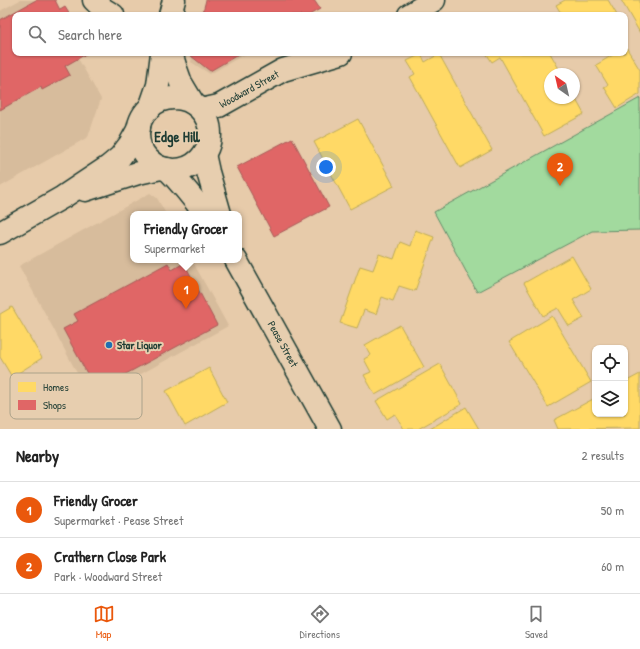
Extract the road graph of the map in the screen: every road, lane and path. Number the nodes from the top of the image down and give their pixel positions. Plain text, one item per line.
1 (94, 0) edge
2 (174, 0) edge
3 (434, 0) edge
4 (108, 12) edge
5 (171, 12) edge
6 (414, 12) edge
7 (162, 56) edge
8 (172, 56) edge
9 (331, 56) edge
10 (197, 107) junction
11 (150, 108) junction
12 (139, 128) junction
13 (204, 154) junction
14 (164, 168) junction
15 (63, 197) junction
16 (203, 211) edge
17 (219, 211) edge
18 (0, 233) edge
19 (238, 263) edge
20 (330, 429) edge

1 - 4 street
2 - 5 street
3 - 6 street
7 - 11 street
8 - 10 street
9 - 10 street, Woodward Street
10 - 11 street
10 - 13 street
11 - 12 street
12 - 14 street
12 - 15 street
13 - 14 street
13 - 17 street
14 - 15 street
14 - 16 street
15 - 18 street
19 - 20 street, Pease Street

